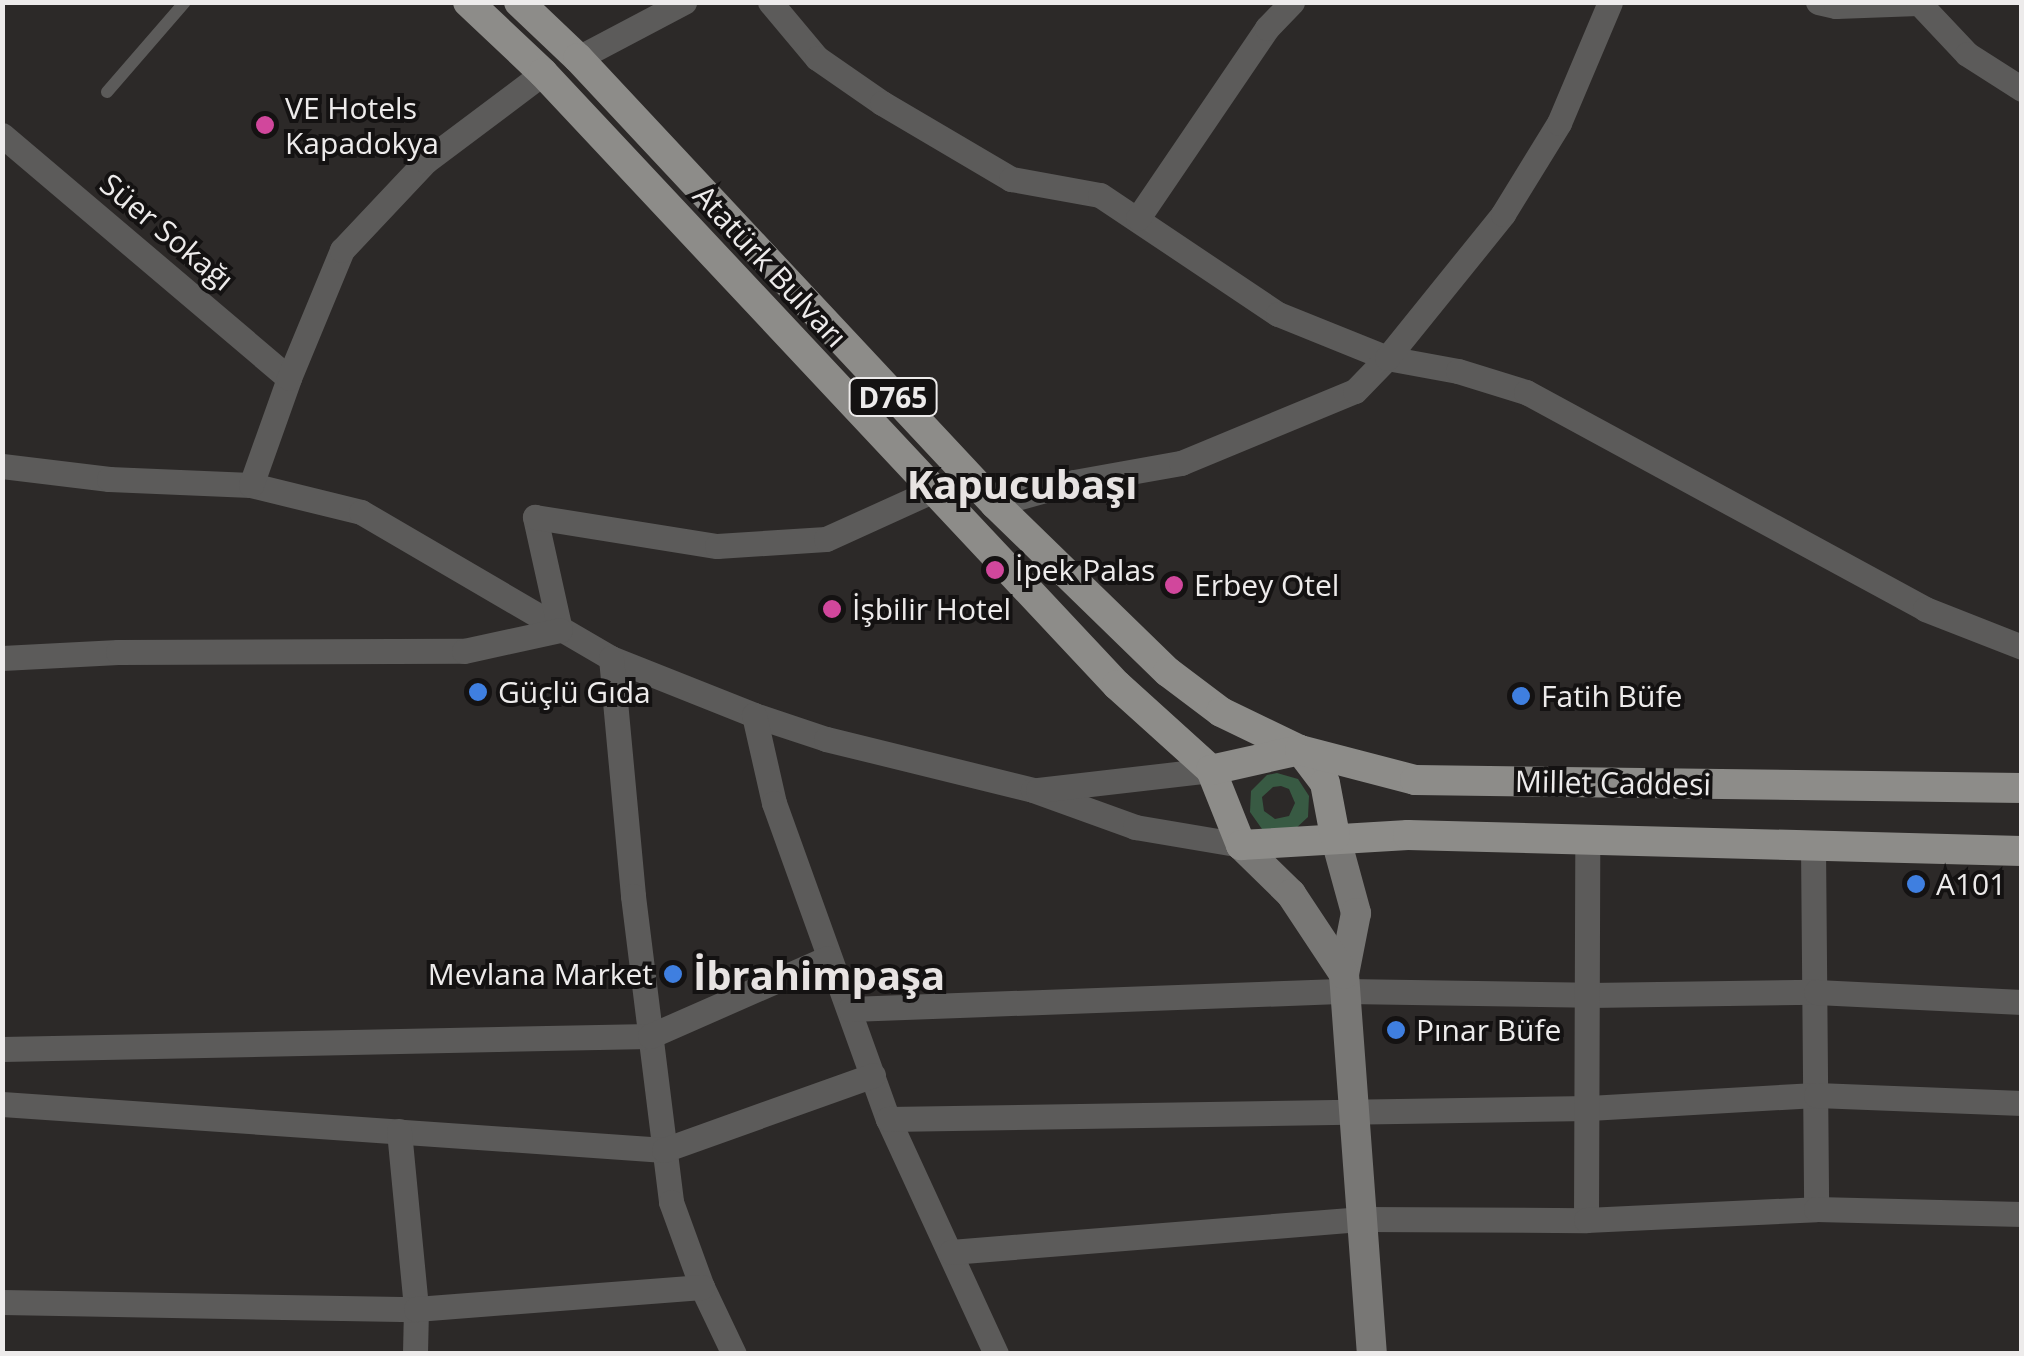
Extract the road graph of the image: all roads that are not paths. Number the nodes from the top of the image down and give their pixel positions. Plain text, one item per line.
1 (185, 2) edge
2 (468, 2) edge
3 (519, 2) edge
4 (684, 2) edge
5 (770, 2) edge
6 (1292, 2) edge
7 (1610, 2) edge
8 (1818, 2) edge
9 (1918, 3) edge
10 (578, 58) junction
11 (542, 73) junction
12 (2022, 89) edge
13 (107, 92) dead end
14 (2, 135) edge
15 (1138, 218) junction
16 (1387, 358) junction
17 (288, 378) junction
18 (2, 466) edge
19 (251, 485) junction
20 (934, 490) junction
21 (994, 504) junction
22 (560, 630) junction
23 (2022, 646) edge
24 (2, 658) edge
25 (611, 658) junction
26 (754, 716) junction
27 (1300, 750) junction
28 (1211, 770) junction
29 (2022, 788) edge
30 (1034, 790) junction
31 (1335, 836) junction
32 (1587, 840) junction
33 (1242, 845) junction
34 (1813, 846) junction
35 (2022, 851) edge
36 (828, 958) junction
37 (1345, 982) junction
38 (1816, 992) junction
39 (1589, 995) junction
40 (2022, 1002) edge
41 (850, 1009) junction
42 (650, 1036) junction
43 (2, 1049) edge
44 (872, 1075) junction
45 (1816, 1095) junction
46 (2022, 1103) edge
47 (2, 1104) edge
48 (1589, 1108) junction
49 (1355, 1111) junction
50 (888, 1119) junction
51 (399, 1132) junction
52 (664, 1150) junction
53 (1816, 1209) junction
54 (2022, 1214) edge
55 (1362, 1220) junction
56 (1586, 1220) junction
57 (951, 1252) junction
58 (702, 1287) junction
59 (2, 1302) edge
60 (416, 1308) junction
61 (415, 1354) edge
62 (734, 1354) edge
63 (996, 1354) edge
64 (1372, 1354) edge

1 - 13 lane
2 - 11 main road, Atatürk Bulvarı / D765
3 - 10 main road, Atatürk Bulvarı / D765
4 - 10 street
5 - 15 street
6 - 15 street
7 - 16 street
8 - 9 street
9 - 12 street
10 - 21 main road, Atatürk Bulvarı / D765
11 - 17 street
11 - 20 main road, Atatürk Bulvarı / D765
14 - 17 street, Süer Sokağı
15 - 16 street
16 - 21 street
16 - 23 street
17 - 19 street
18 - 19 street
19 - 22 street
20 - 22 street
20 - 28 main road, Atatürk Bulvarı / D765
21 - 27 main road, Atatürk Bulvarı / D765
22 - 24 street
22 - 25 street
25 - 26 street
25 - 42 street
26 - 30 street
26 - 36 street
27 - 28 main road, Millet Caddesi
27 - 29 main road, Millet Caddesi
27 - 31 main road
28 - 30 street
28 - 33 main road
30 - 33 street
31 - 32 main road, Millet Caddesi
31 - 33 main road, Millet Caddesi
31 - 37 street
32 - 34 main road, Millet Caddesi
32 - 39 street
33 - 37 street
34 - 35 main road, Millet Caddesi
34 - 38 street
36 - 41 street
36 - 42 street
37 - 39 street
37 - 41 street
37 - 49 street
38 - 39 street
38 - 40 street
38 - 45 street
39 - 48 street
41 - 44 street
42 - 43 street
42 - 52 street
44 - 50 street
44 - 52 street
45 - 46 street
45 - 48 street
45 - 53 street
47 - 51 street
48 - 49 street
48 - 56 street
49 - 50 street
49 - 55 street
50 - 57 street
51 - 52 street
51 - 60 street
52 - 58 street
53 - 54 street
53 - 56 street
55 - 56 street
55 - 57 street
55 - 64 street
57 - 63 street
58 - 60 street
58 - 62 street
59 - 60 street
60 - 61 street

